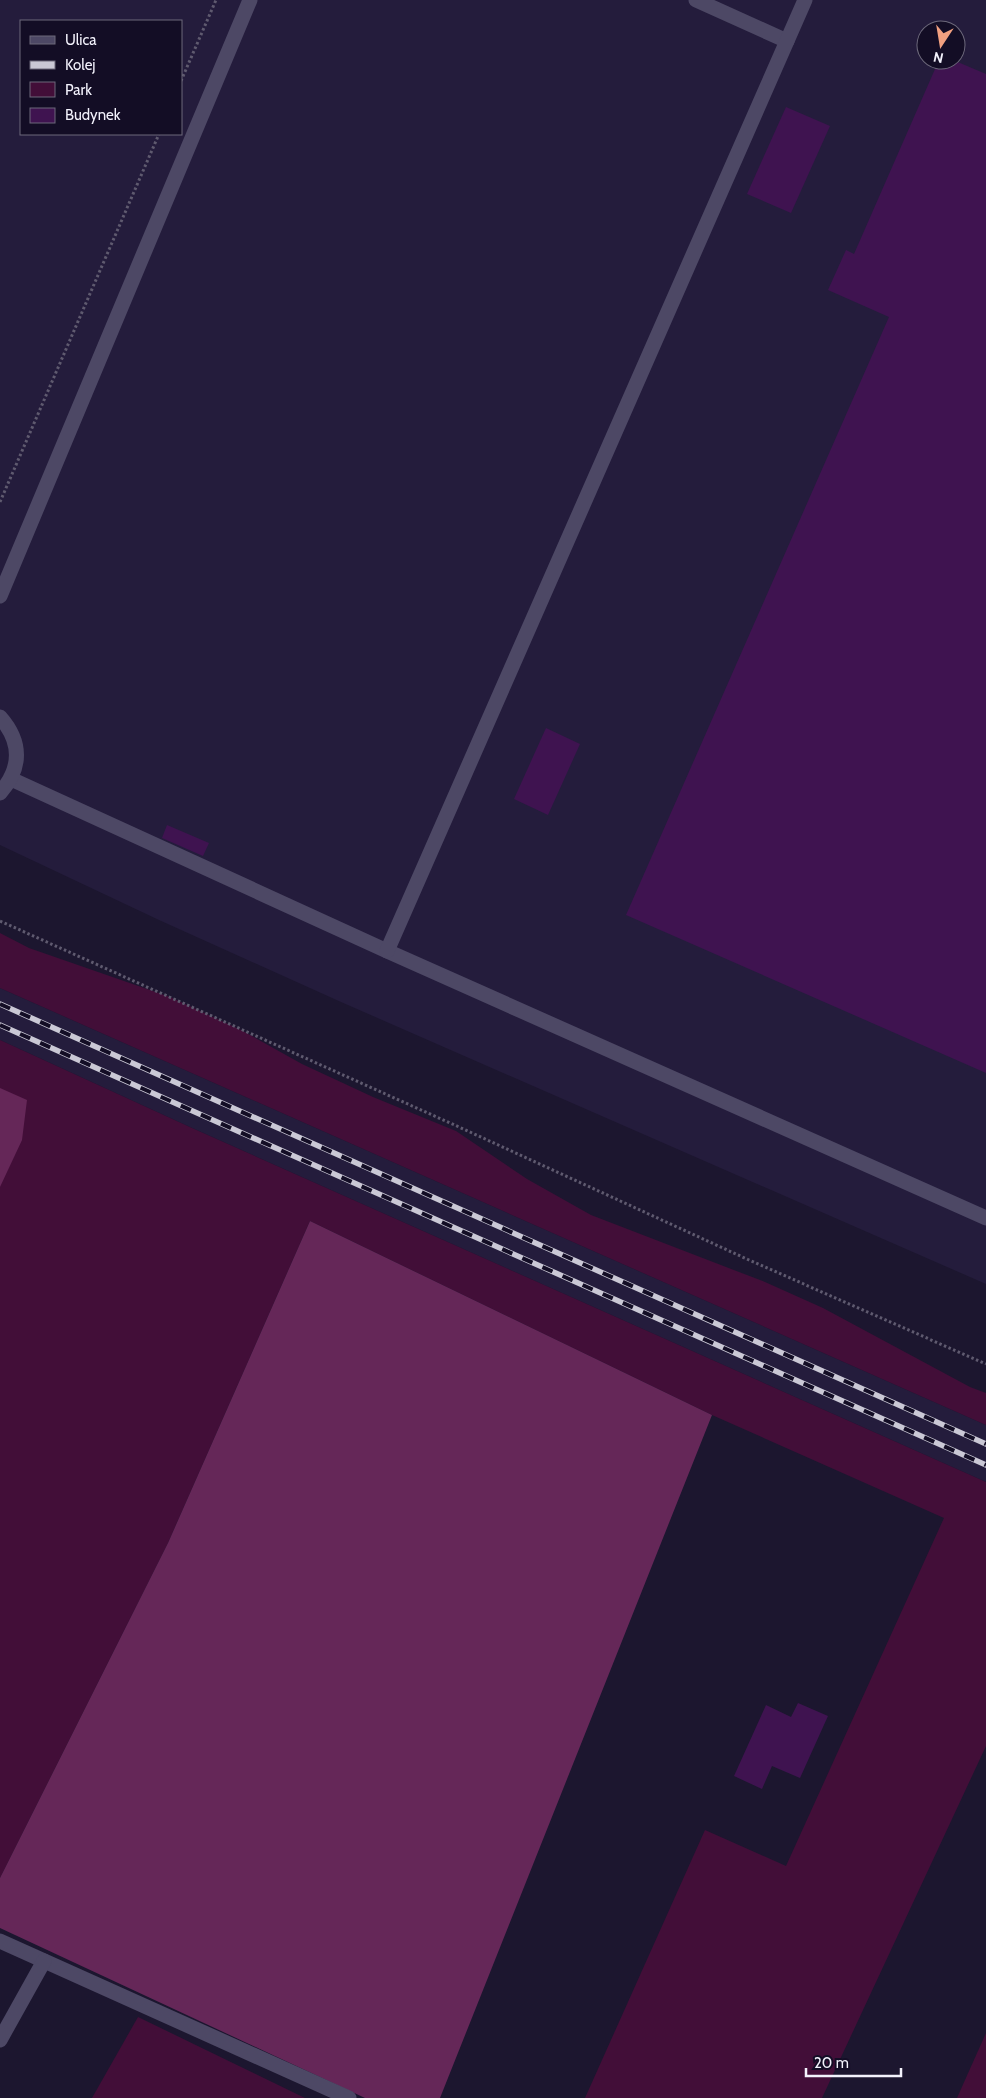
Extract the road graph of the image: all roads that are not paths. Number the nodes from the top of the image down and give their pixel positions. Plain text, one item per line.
1 (250, 0) edge
2 (696, 0) edge
3 (805, 0) edge
4 (787, 41) junction
5 (0, 596) edge
6 (0, 717) edge
7 (11, 779) junction
8 (0, 793) edge
9 (387, 951) junction
10 (986, 1218) edge
11 (0, 1942) edge
12 (44, 1961) junction
13 (0, 2040) edge
14 (349, 2098) edge

1 - 5 street
2 - 4 street
3 - 4 street
4 - 9 street
6 - 7 street
7 - 8 street
7 - 9 street
9 - 10 street
11 - 12 street
12 - 13 street
12 - 14 street

